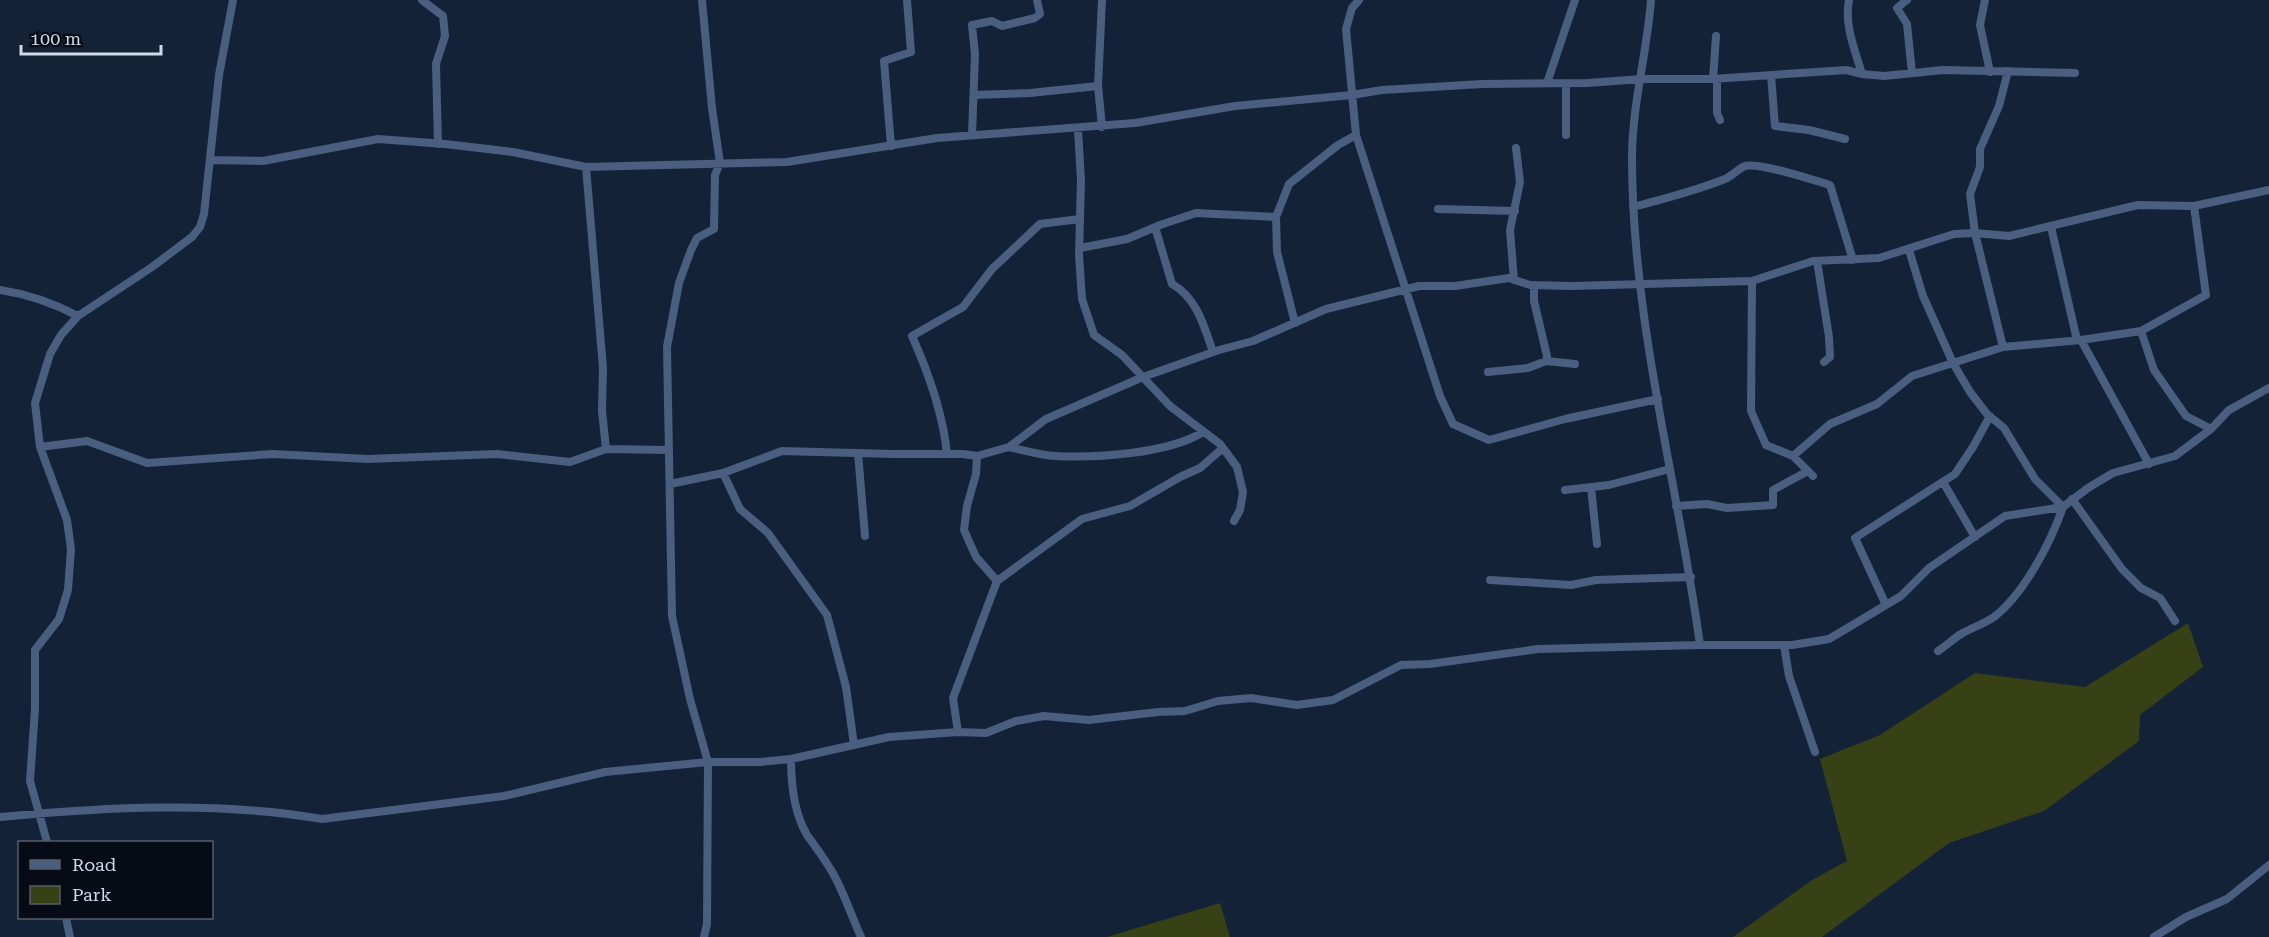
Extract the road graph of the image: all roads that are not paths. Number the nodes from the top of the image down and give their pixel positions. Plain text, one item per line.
1 (233, 0) edge
2 (422, 0) edge
3 (702, 0) edge
4 (908, 0) edge
5 (1037, 0) edge
6 (1102, 0) edge
7 (1359, 0) edge
8 (1575, 0) edge
9 (1652, 0) edge
10 (1850, 0) edge
11 (1907, 0) edge
12 (1985, 0) edge
13 (1716, 36) dead end
14 (2008, 71) junction
15 (1990, 72) junction
16 (1912, 73) junction
17 (2074, 73) dead end
18 (1862, 74) junction
19 (1771, 75) junction
20 (1642, 79) junction
21 (1715, 79) junction
22 (1547, 83) junction
23 (1566, 83) junction
24 (1098, 86) junction
25 (974, 95) junction
26 (1352, 95) junction
27 (1720, 120) dead end
28 (1102, 127) junction
29 (1078, 129) junction
30 (972, 135) junction
31 (1356, 135) junction
32 (1566, 135) dead end
33 (1845, 139) dead end
34 (438, 144) junction
35 (891, 146) junction
36 (1516, 148) dead end
37 (210, 160) junction
38 (720, 164) junction
39 (586, 167) junction
40 (2269, 190) edge
41 (2194, 206) junction
42 (1633, 207) junction
43 (1438, 209) dead end
44 (1515, 211) junction
45 (1276, 217) junction
46 (1080, 219) junction
47 (1155, 227) junction
48 (2051, 227) junction
49 (1975, 233) junction
50 (1080, 248) junction
51 (1909, 250) junction
52 (1853, 260) junction
53 (1817, 261) junction
54 (1514, 280) junction
55 (1752, 281) junction
56 (1639, 284) junction
57 (1534, 285) junction
58 (0, 290) edge
59 (1404, 290) junction
60 (78, 316) junction
61 (1295, 323) junction
62 (2141, 331) junction
63 (2079, 340) junction
64 (2002, 347) junction
65 (1213, 352) junction
66 (1546, 361) junction
67 (1824, 362) dead end
68 (1953, 363) junction
69 (1575, 364) dead end
70 (1488, 372) dead end
71 (1143, 377) junction
72 (2269, 388) edge
73 (1658, 399) junction
74 (1990, 416) junction
75 (2211, 429) junction
76 (1203, 432) junction
77 (40, 447) junction
78 (1009, 447) junction
79 (1223, 448) junction
80 (606, 449) junction
81 (668, 450) junction
82 (858, 453) junction
83 (947, 454) junction
84 (977, 456) junction
85 (1793, 456) junction
86 (2149, 464) junction
87 (1670, 469) junction
88 (723, 473) junction
89 (1943, 483) junction
90 (670, 484) junction
91 (1591, 487) junction
92 (1565, 489) dead end
93 (2072, 500) junction
94 (1676, 506) junction
95 (2063, 507) junction
96 (1234, 520) dead end
97 (865, 536) dead end
98 (1975, 537) junction
99 (1597, 543) dead end
100 (1691, 577) junction
101 (1490, 580) dead end
102 (997, 582) junction
103 (1886, 605) junction
104 (2175, 621) dead end
105 (1700, 645) junction
106 (1784, 645) junction
107 (1938, 651) dead end
108 (958, 732) junction
109 (854, 745) junction
110 (1815, 752) dead end
111 (791, 759) junction
112 (708, 762) junction
113 (39, 813) junction
114 (0, 817) edge
115 (46, 841) edge
116 (2269, 865) edge
117 (66, 919) edge
118 (70, 937) edge
119 (704, 937) edge
120 (861, 937) edge
121 (2154, 937) edge

1 - 37 street
2 - 34 street
3 - 38 street
4 - 35 street
5 - 25 street
6 - 24 street
7 - 26 street
8 - 22 street
9 - 20 street
10 - 18 street
11 - 16 street
12 - 15 street
13 - 21 street
14 - 15 street
14 - 17 street
14 - 49 street
15 - 16 street
16 - 18 street
18 - 19 street
19 - 21 street
19 - 33 street
20 - 21 street
20 - 23 street
20 - 42 street
21 - 27 street
22 - 23 street
22 - 26 street
23 - 32 street
24 - 25 street
24 - 28 street
25 - 30 street
26 - 28 street
26 - 31 street
28 - 29 street
29 - 30 street
29 - 46 street
30 - 35 street
31 - 45 street
31 - 59 street
34 - 37 street
34 - 39 street
35 - 38 street
36 - 44 street
37 - 60 street
38 - 39 street
38 - 81 street
39 - 80 street
40 - 41 street
41 - 48 street
41 - 62 street
42 - 52 street
42 - 56 street
43 - 44 street
44 - 54 street
45 - 47 street
45 - 61 street
46 - 50 street
46 - 83 street
47 - 50 street
47 - 65 street
48 - 49 street
48 - 63 street
49 - 51 street
49 - 64 street
50 - 71 street
51 - 52 street
51 - 68 street
52 - 53 street
53 - 55 street
53 - 67 street
54 - 57 street
54 - 59 street
55 - 56 street
55 - 85 street
56 - 57 street
56 - 73 street
57 - 66 street
58 - 60 street
59 - 61 street
59 - 73 street
60 - 77 street
61 - 65 street
62 - 63 street
62 - 75 street
63 - 64 street
63 - 86 street
64 - 68 street
65 - 71 street
66 - 69 street
66 - 70 street
68 - 74 street
68 - 85 street
71 - 76 street
71 - 78 street
72 - 75 street
73 - 87 street
74 - 89 street
74 - 95 street
75 - 86 street
76 - 78 street
76 - 79 street
77 - 80 street
77 - 113 street
78 - 84 street
79 - 96 street
79 - 102 street
80 - 81 street
81 - 90 street
82 - 83 street
82 - 88 street
82 - 97 street
83 - 84 street
84 - 102 street
85 - 94 street
86 - 93 street
87 - 91 street
87 - 94 street
88 - 90 street
88 - 109 street
89 - 98 street
89 - 103 street
90 - 112 street
91 - 92 street
91 - 99 street
93 - 95 street
93 - 104 street
94 - 100 street
95 - 98 street
95 - 107 street
98 - 103 street
100 - 101 street
100 - 105 street
102 - 108 street
103 - 106 street
105 - 106 street
105 - 108 street
106 - 110 street
108 - 109 street
109 - 111 street
111 - 112 street
111 - 120 street
112 - 113 street
112 - 119 street
113 - 114 street
113 - 115 street
116 - 121 street
117 - 118 street

